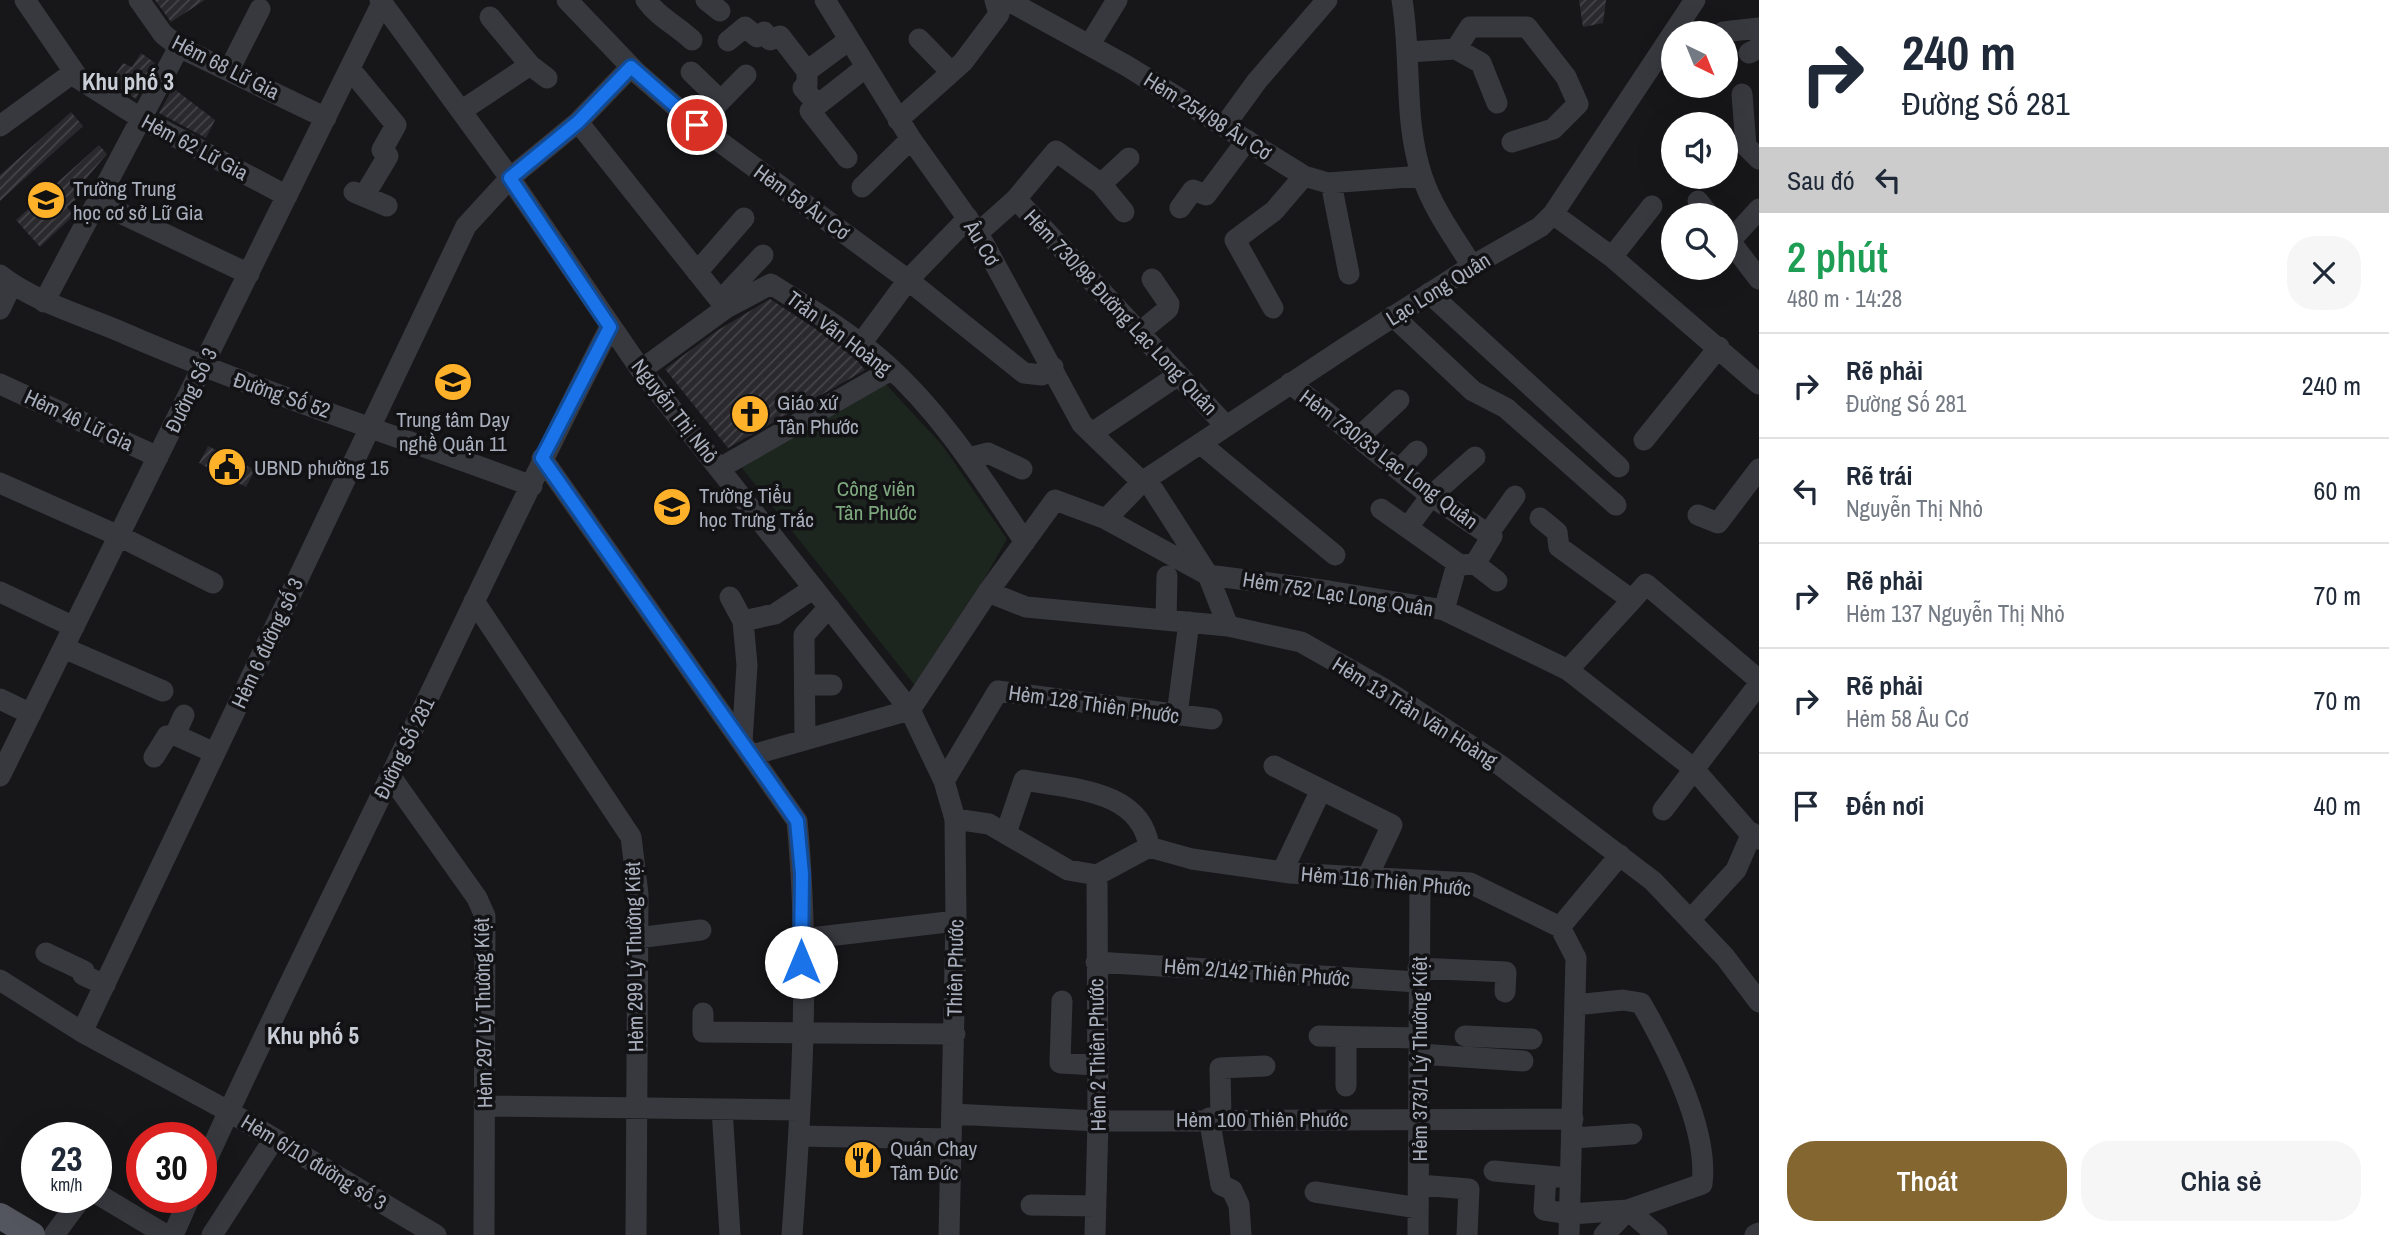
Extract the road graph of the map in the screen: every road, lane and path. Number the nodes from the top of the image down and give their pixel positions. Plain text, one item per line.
1 (25, 0) edge
2 (139, 0) edge
3 (567, 0) edge
4 (646, 0) edge
5 (825, 0) edge
6 (995, 0) edge
7 (1007, 0) edge
8 (1117, 0) edge
9 (1327, 0) edge
10 (1402, 0) edge
11 (381, 2) edge
12 (1685, 6) edge
13 (260, 9) dead end
14 (490, 17) dead end
15 (1759, 28) edge
16 (1738, 30) edge
17 (919, 39) dead end
18 (692, 40) dead end
19 (849, 40) junction
20 (728, 41) dead end
21 (1090, 44) junction
22 (179, 47) junction
23 (1456, 49) junction
24 (1408, 52) junction
25 (530, 65) junction
26 (631, 67) junction
27 (866, 67) junction
28 (229, 69) junction
29 (350, 69) junction
30 (807, 71) junction
31 (74, 72) junction
32 (691, 72) dead end
33 (951, 72) junction
34 (747, 75) dead end
35 (547, 78) dead end
36 (1742, 94) dead end
37 (720, 100) junction
38 (1497, 103) dead end
39 (818, 105) junction
40 (461, 111) junction
41 (3, 118) edge
42 (326, 118) junction
43 (142, 119) junction
44 (898, 120) junction
45 (578, 122) junction
46 (697, 125) junction
47 (1225, 125) junction
48 (911, 139) junction
49 (1247, 140) junction
50 (1513, 142) dead end
51 (847, 158) dead end
52 (1129, 158) dead end
53 (1759, 159) edge
54 (1304, 176) junction
55 (1422, 176) junction
56 (510, 178) junction
57 (1331, 183) junction
58 (1101, 184) junction
59 (862, 187) dead end
60 (287, 196) junction
61 (1016, 199) junction
62 (97, 202) junction
63 (387, 206) dead end
64 (1652, 206) dead end
65 (1180, 208) dead end
66 (1759, 209) edge
67 (1124, 212) dead end
68 (1553, 214) junction
69 (744, 218) dead end
70 (973, 225) junction
71 (1738, 229) edge
72 (1738, 252) edge
73 (763, 255) dead end
74 (1612, 257) junction
75 (1472, 266) junction
76 (697, 272) junction
77 (248, 274) junction
78 (1349, 274) dead end
79 (6, 279) edge
80 (1152, 279) dead end
81 (1759, 279) edge
82 (908, 280) junction
83 (1429, 293) junction
84 (44, 302) junction
85 (723, 305) junction
86 (0, 309) edge
87 (1273, 309) dead end
88 (1393, 316) junction
89 (610, 327) junction
90 (1140, 332) junction
91 (860, 345) junction
92 (1719, 347) junction
93 (202, 367) junction
94 (1053, 367) junction
95 (641, 370) junction
96 (891, 370) junction
97 (1177, 376) junction
98 (0, 383) edge
99 (1290, 383) junction
100 (1759, 384) edge
101 (1399, 400) dead end
102 (370, 426) junction
103 (1226, 426) junction
104 (1092, 433) junction
105 (1358, 438) junction
106 (1644, 440) dead end
107 (1201, 444) junction
108 (1417, 451) dead end
109 (158, 457) junction
110 (1475, 457) dead end
111 (542, 458) junction
112 (969, 458) junction
113 (1619, 467) dead end
114 (720, 468) junction
115 (1022, 469) dead end
116 (1759, 469) edge
117 (1399, 470) junction
118 (1144, 481) junction
119 (0, 483) edge
120 (532, 486) junction
121 (1431, 496) junction
122 (1515, 496) dead end
123 (1616, 505) dead end
124 (1381, 509) dead end
125 (1698, 515) dead end
126 (1540, 518) dead end
127 (1106, 519) junction
128 (1408, 527) junction
129 (1488, 534) junction
130 (119, 536) junction
131 (1026, 542) junction
132 (1335, 555) dead end
133 (1468, 565) junction
134 (1208, 575) junction
135 (1167, 576) dead end
136 (1497, 580) dead end
137 (212, 583) dead end
138 (814, 588) junction
139 (0, 592) edge
140 (988, 592) junction
141 (730, 597) dead end
142 (1632, 600) junction
143 (474, 601) junction
144 (829, 607) junction
145 (1444, 610) junction
146 (1166, 620) junction
147 (743, 621) junction
148 (1189, 622) junction
149 (74, 626) junction
150 (1228, 626) junction
151 (64, 648) junction
152 (1568, 670) junction
153 (1759, 682) edge
154 (805, 685) junction
155 (832, 685) dead end
156 (163, 691) dead end
157 (0, 699) edge
158 (910, 710) junction
159 (31, 714) junction
160 (184, 715) dead end
161 (1177, 715) junction
162 (1212, 719) dead end
163 (175, 735) junction
164 (805, 740) junction
165 (747, 749) junction
166 (215, 753) junction
167 (154, 757) dead end
168 (1274, 765) dead end
169 (1693, 768) junction
170 (0, 776) edge
171 (391, 777) junction
172 (944, 781) junction
173 (1321, 790) junction
174 (1663, 810) dead end
175 (955, 819) junction
176 (1006, 833) junction
177 (1755, 836) edge
178 (1149, 847) junction
179 (1620, 855) junction
180 (1282, 872) junction
181 (1097, 875) junction
182 (1367, 878) junction
183 (1420, 883) junction
184 (956, 920) junction
185 (1690, 920) junction
186 (1560, 927) junction
187 (701, 930) dead end
188 (637, 938) junction
189 (802, 939) junction
190 (46, 953) dead end
191 (1096, 962) junction
192 (1418, 975) junction
193 (0, 980) edge
194 (105, 985) junction
195 (1505, 992) dead end
196 (1062, 1001) dead end
197 (1759, 1002) edge
198 (1574, 1005) junction
199 (703, 1013) dead end
200 (82, 1032) junction
201 (800, 1032) junction
202 (955, 1034) junction
203 (1319, 1036) dead end
204 (1346, 1037) junction
205 (1465, 1037) junction
206 (1499, 1037) junction
207 (1532, 1039) dead end
208 (1419, 1046) junction
209 (1498, 1060) junction
210 (1523, 1061) dead end
211 (1097, 1065) junction
212 (1265, 1066) dead end
213 (1346, 1086) dead end
214 (484, 1106) junction
215 (635, 1108) junction
216 (722, 1109) junction
217 (800, 1110) junction
218 (228, 1111) junction
219 (952, 1114) junction
220 (1215, 1118) junction
221 (1420, 1118) junction
222 (1098, 1121) junction
223 (1573, 1128) junction
224 (1632, 1134) dead end
225 (217, 1135) edge
226 (799, 1136) junction
227 (274, 1139) junction
228 (951, 1139) junction
229 (1494, 1171) dead end
230 (1546, 1176) junction
231 (1572, 1178) junction
232 (1419, 1185) junction
233 (1315, 1192) dead end
234 (112, 1203) edge
235 (1031, 1205) dead end
236 (1096, 1206) junction
237 (1419, 1208) junction
238 (1628, 1210) junction
239 (70, 1213) edge
240 (183, 1213) edge
241 (0, 1216) edge
242 (1570, 1224) edge
243 (32, 1235) edge
244 (54, 1235) edge
245 (166, 1235) edge
246 (173, 1235) edge
247 (212, 1235) edge
248 (436, 1235) edge
249 (484, 1235) edge
250 (636, 1235) edge
251 (730, 1235) edge
252 (792, 1235) edge
253 (949, 1235) edge
254 (1095, 1235) edge
255 (1241, 1235) edge
256 (1418, 1235) edge
257 (1467, 1235) edge
258 (1604, 1235) edge
259 (1657, 1235) edge

1 - 31 street, Hẻm 62 Lữ Gia
2 - 22 street, Hẻm 68 Lữ Gia
3 - 26 street, Hẻm 58 Âu Cơ
4 - 18 street
5 - 19 street, Âu Cơ
6 - 33 street
7 - 21 street, Hẻm 254/98 Âu Cơ
8 - 21 street
9 - 47 street
10 - 24 street
11 - 29 street, Đường Số 3
11 - 40 street, Nguyễn Thị Nhỏ
12 - 68 street, Lạc Long Quân
13 - 28 street
14 - 25 street
15 - 16 street
17 - 33 street
19 - 27 street, Âu Cơ
19 - 30 street
20 - 30 street
21 - 47 street, Hẻm 254/98 Âu Cơ
22 - 28 street, Hẻm 68 Lữ Gia
22 - 43 street
23 - 24 street
23 - 38 street
23 - 50 street
24 - 55 street
25 - 35 street
25 - 40 street
26 - 45 street, Hẻm 6 đường số 3
26 - 46 street, Hẻm 58 Âu Cơ
27 - 39 street
27 - 44 street, Âu Cơ
28 - 42 street, Hẻm 68 Lữ Gia
29 - 42 street, Đường Số 3
29 - 63 street
30 - 39 street
31 - 41 street
31 - 43 street, Hẻm 62 Lữ Gia
32 - 37 street
33 - 44 street
34 - 37 street
36 - 53 street
37 - 46 street
39 - 51 street
40 - 56 street, Nguyễn Thị Nhỏ
42 - 60 street, Đường Số 3
43 - 60 street, Hẻm 62 Lữ Gia
43 - 62 street
44 - 48 street, Âu Cơ
45 - 56 street, Hẻm 6 đường số 3
45 - 76 street
46 - 82 street, Hẻm 58 Âu Cơ
47 - 49 street, Hẻm 254/98 Âu Cơ
48 - 59 street
48 - 70 street, Âu Cơ
49 - 54 street, Hẻm 254/98 Âu Cơ
49 - 65 street
52 - 58 street
54 - 57 street, Hẻm 254/98 Âu Cơ
54 - 87 street
55 - 57 street, Hẻm 254/98 Âu Cơ
55 - 75 street
56 - 89 street, Nguyễn Thị Nhỏ
56 - 102 street, Hẻm 6 đường số 3
57 - 78 street
58 - 61 street
58 - 67 street
60 - 77 street, Đường Số 3
61 - 70 street
61 - 90 street, Hẻm 730/98 Đường Lạc Long Quân
62 - 77 street
62 - 84 street
64 - 74 street
66 - 71 street
68 - 74 street
68 - 75 street, Lạc Long Quân
69 - 76 street
70 - 82 street
70 - 94 street, Âu Cơ
72 - 81 street
73 - 85 street
74 - 92 street
75 - 83 street, Lạc Long Quân
76 - 85 street
77 - 93 street, Đường Số 3
79 - 84 street, Đường Số 52
79 - 86 street
80 - 90 street
82 - 91 street
82 - 94 street, Hẻm 58 Âu Cơ
83 - 88 street, Lạc Long Quân
83 - 113 street
84 - 93 street, Đường Số 52
85 - 91 street, Trần Văn Hoàng
85 - 95 street, Trần Văn Hoàng
88 - 99 street, Lạc Long Quân
88 - 123 street
89 - 95 street, Nguyễn Thị Nhỏ
89 - 111 street, Đường Số 281
90 - 97 street, Hẻm 730/98 Đường Lạc Long Quân
91 - 96 street, Trần Văn Hoàng
92 - 100 street
92 - 106 street
93 - 102 street, Đường Số 52
93 - 109 street, Đường Số 3
94 - 104 street, Âu Cơ
95 - 114 street, Nguyễn Thị Nhỏ
96 - 112 street, Trần Văn Hoàng
96 - 114 street
97 - 103 street, Hẻm 730/98 Đường Lạc Long Quân
97 - 104 street
98 - 109 street, Hẻm 46 Lữ Gia
99 - 103 street, Lạc Long Quân
99 - 105 street, Hẻm 730/33 Lạc Long Quân
101 - 105 street
102 - 120 street, Đường Số 52
102 - 166 street, Hẻm 6 đường số 3
103 - 107 street, Lạc Long Quân
104 - 118 street, Âu Cơ
105 - 117 street, Hẻm 730/33 Lạc Long Quân
107 - 118 street, Lạc Long Quân
107 - 132 street
108 - 117 street
109 - 130 street, Đường Số 3
110 - 121 street
111 - 120 street, Đường Số 281
111 - 165 street
112 - 115 street
112 - 131 street, Trần Văn Hoàng
114 - 138 street, Nguyễn Thị Nhỏ
116 - 125 street
117 - 121 street, Hẻm 730/33 Lạc Long Quân
118 - 127 street, Lạc Long Quân
118 - 134 street, Âu Cơ
119 - 130 street
120 - 143 street, Đường Số 281
121 - 128 street
121 - 129 street, Hẻm 730/33 Lạc Long Quân
122 - 129 street
124 - 128 street
126 - 142 street
127 - 131 street
127 - 134 street
128 - 133 street
129 - 133 street
130 - 137 street
130 - 149 street, Đường Số 3
131 - 140 street
133 - 136 street
133 - 145 street
134 - 145 street, Hẻm 752 Lạc Long Quân
134 - 150 street
135 - 146 street
138 - 144 street, Nguyễn Thị Nhỏ
138 - 147 street
139 - 149 street
140 - 146 street, Hẻm 13 Trần Văn Hoàng
140 - 158 street
141 - 147 street
142 - 152 street
142 - 153 street
143 - 171 street, Đường Số 281
143 - 188 street, Hẻm 299 Lý Thường Kiệt
144 - 154 street
144 - 158 street, Nguyễn Thị Nhỏ
145 - 152 street, Hẻm 752 Lạc Long Quân
146 - 148 street, Hẻm 13 Trần Văn Hoàng
147 - 165 street
148 - 150 street, Hẻm 13 Trần Văn Hoàng
148 - 161 street
149 - 151 street, Đường Số 3
150 - 179 street, Hẻm 13 Trần Văn Hoàng
151 - 156 street
151 - 159 street, Đường Số 3
152 - 169 street, Hẻm 752 Lạc Long Quân
153 - 169 street
154 - 155 street
154 - 164 street
157 - 159 street
158 - 164 street
158 - 172 street, Thiên Phước
159 - 170 street, Đường Số 3
160 - 163 street
161 - 162 street, Hẻm 128 Thiên Phước
161 - 172 street, Hẻm 128 Thiên Phước
163 - 166 street
163 - 167 street
164 - 165 street
165 - 189 street
166 - 194 street, Hẻm 6 đường số 3
168 - 173 street
169 - 174 street
169 - 177 street, Hẻm 752 Lạc Long Quân
171 - 214 street, Hẻm 297 Lý Thường Kiệt
171 - 218 street, Đường Số 281
172 - 175 street, Thiên Phước
173 - 180 street
173 - 182 street
175 - 176 street
175 - 184 street, Thiên Phước
176 - 178 street
176 - 181 street
177 - 185 street
178 - 180 street, Hẻm 116 Thiên Phước
178 - 181 street
179 - 185 street, Hẻm 13 Trần Văn Hoàng
179 - 186 street
180 - 182 street, Hẻm 116 Thiên Phước
181 - 191 street, Hẻm 2 Thiên Phước
182 - 183 street, Hẻm 116 Thiên Phước
183 - 186 street, Hẻm 116 Thiên Phước
183 - 192 street, Hẻm 373/1 Lý Thường Kiệt
184 - 189 street
184 - 202 street, Thiên Phước
185 - 197 street, Hẻm 13 Trần Văn Hoàng
186 - 198 street
187 - 188 street
188 - 215 street, Hẻm 299 Lý Thường Kiệt
189 - 201 street
190 - 194 street
191 - 192 street, Hẻm 2/142 Thiên Phước
191 - 211 street, Hẻm 2 Thiên Phước
192 - 195 street, Hẻm 2/142 Thiên Phước
192 - 208 street, Hẻm 373/1 Lý Thường Kiệt
193 - 200 street
194 - 200 street, Hẻm 6 đường số 3
196 - 211 street
198 - 223 street
198 - 238 street
199 - 201 street
200 - 218 street, Hẻm 6/10 đường số 3
201 - 202 street
201 - 217 street
202 - 219 street, Thiên Phước
203 - 204 street
204 - 208 street
204 - 213 street
205 - 206 street
205 - 208 street
205 - 209 street
206 - 207 street
206 - 209 street
208 - 221 street, Hẻm 373/1 Lý Thường Kiệt
209 - 210 street
211 - 222 street, Hẻm 2 Thiên Phước
212 - 220 street
214 - 215 street
214 - 249 street, Hẻm 297 Lý Thường Kiệt
215 - 216 street
215 - 250 street, Hẻm 299 Lý Thường Kiệt
216 - 217 street
216 - 251 street
217 - 226 street
218 - 225 street, Đường Số 281
218 - 227 street, Hẻm 6/10 đường số 3
219 - 222 street, Hẻm 100 Thiên Phước
219 - 228 street, Thiên Phước
220 - 221 street, Hẻm 100 Thiên Phước
220 - 222 street, Hẻm 100 Thiên Phước
220 - 255 street
221 - 223 street, Hẻm 100 Thiên Phước
221 - 232 street, Hẻm 373/1 Lý Thường Kiệt
222 - 236 street, Hẻm 2 Thiên Phước
223 - 224 street, Hẻm 100 Thiên Phước
223 - 231 street
226 - 228 street
226 - 252 street
227 - 247 street
227 - 248 street, Hẻm 6/10 đường số 3
228 - 253 street, Thiên Phước
229 - 230 street
230 - 231 street
230 - 242 street
231 - 242 street
232 - 237 street, Hẻm 373/1 Lý Thường Kiệt
232 - 257 street
233 - 237 street
234 - 245 street
235 - 236 street
236 - 254 street, Hẻm 2 Thiên Phước
237 - 256 street, Hẻm 373/1 Lý Thường Kiệt
238 - 242 street
238 - 258 street
238 - 259 street
239 - 244 street
240 - 246 street
241 - 243 main road

